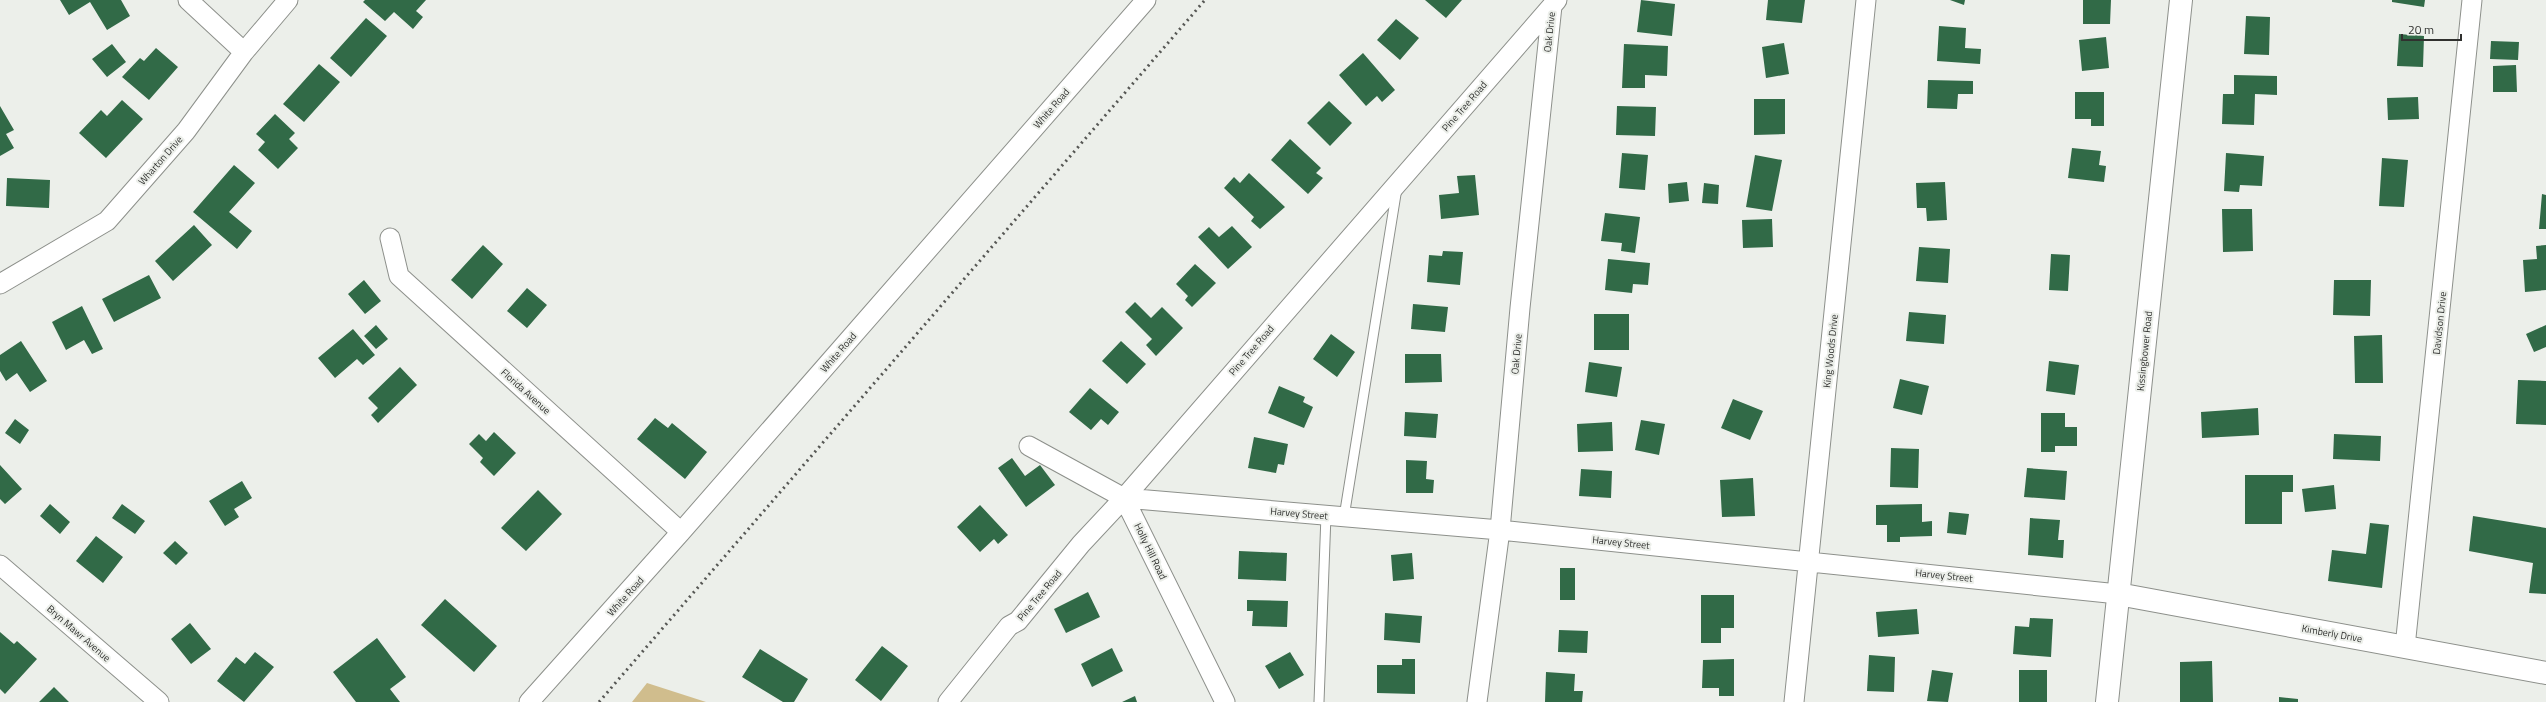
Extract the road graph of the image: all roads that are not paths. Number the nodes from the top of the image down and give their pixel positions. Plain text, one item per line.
1 (188, 0) edge
2 (288, 0) edge
3 (1146, 0) edge
4 (1866, 0) edge
5 (2181, 0) edge
6 (2472, 0) edge
7 (1554, 3) edge
8 (244, 52) junction
9 (1399, 181) junction
10 (390, 238) dead end
11 (0, 284) edge
12 (1029, 446) dead end
13 (1124, 498) junction
14 (1335, 516) junction
15 (1500, 530) junction
16 (681, 532) junction
17 (1808, 561) junction
18 (0, 565) edge
19 (2118, 594) junction
20 (2405, 647) junction
21 (2546, 673) edge
22 (159, 702) edge
23 (529, 702) edge
24 (948, 702) edge
25 (1225, 702) edge
26 (1319, 702) edge
27 (1477, 702) edge
28 (1794, 702) edge
29 (2107, 702) edge

1 - 8 street
2 - 8 street, Wharton Drive
3 - 16 street, White Road
4 - 17 street, King Woods Drive
5 - 19 street, Kissingbower Road
6 - 20 street, Davidson Drive
7 - 9 street, Pine Tree Road
7 - 15 street, Oak Drive
8 - 11 street, Wharton Drive
9 - 13 street, Pine Tree Road
9 - 14 lane
10 - 16 street, Florida Avenue
12 - 13 street
13 - 14 street, Harvey Street
13 - 24 street, Pine Tree Road
13 - 25 street, Holly Hill Road
14 - 15 street, Harvey Street
14 - 26 lane
15 - 17 street, Harvey Street
15 - 27 street, Oak Drive
16 - 23 street, White Road
17 - 19 street, Harvey Street
17 - 28 street, King Woods Drive
18 - 22 street, Bryn Mawr Avenue
19 - 20 street, Kimberly Drive
19 - 29 street, Kissingbower Road
20 - 21 street, Kimberly Drive

